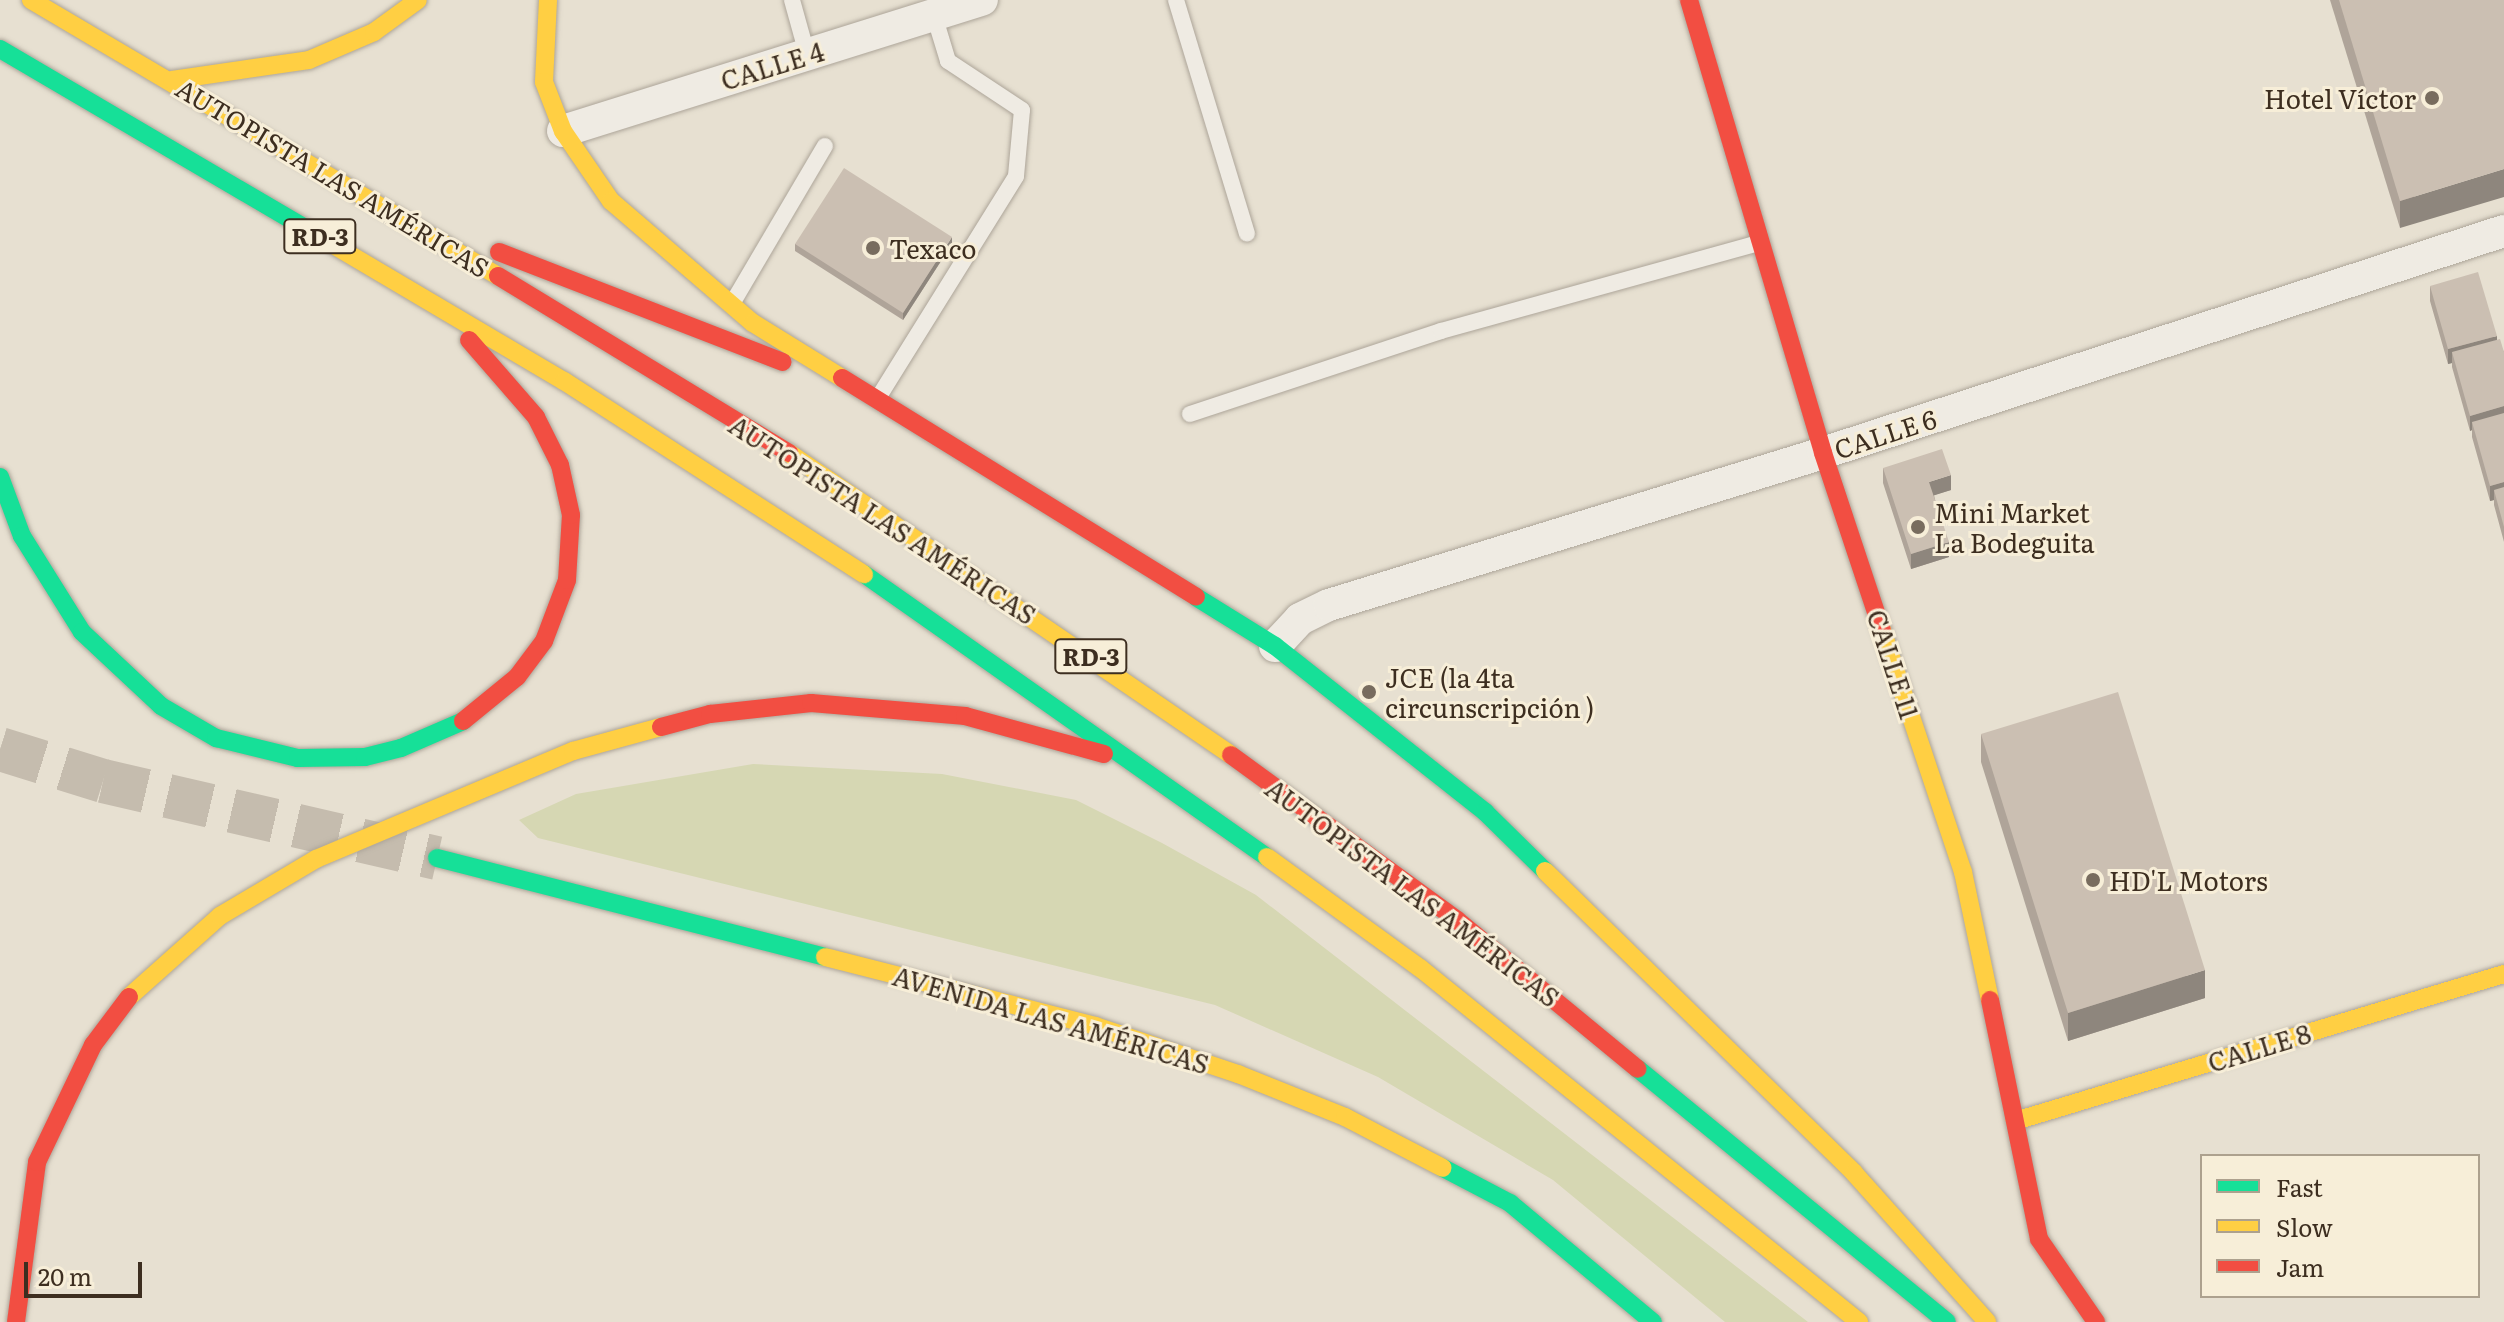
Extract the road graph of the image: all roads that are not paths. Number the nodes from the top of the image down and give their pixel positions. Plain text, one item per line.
1 (31, 0) edge
2 (418, 0) edge
3 (548, 0) edge
4 (792, 0) edge
5 (982, 0) edge
6 (1176, 0) edge
7 (1689, 0) edge
8 (934, 15) junction
9 (0, 49) edge
10 (807, 54) junction
11 (172, 80) junction
12 (563, 131) junction
13 (825, 146) dead end
14 (375, 201) junction
15 (2504, 231) edge
16 (1247, 233) dead end
17 (1761, 242) junction
18 (732, 304) junction
19 (449, 317) junction
20 (877, 400) junction
21 (1190, 414) dead end
22 (1823, 453) junction
23 (0, 477) edge
24 (1275, 646) junction
25 (1137, 763) junction
26 (437, 858) tunnel mouth
27 (2504, 974) edge
28 (2015, 1121) junction
29 (16, 1322) edge
30 (1653, 1322) edge
31 (1859, 1322) edge
32 (1947, 1322) edge
33 (1987, 1322) edge
34 (2096, 1322) edge

1 - 11 main road, AUTOPISTA LAS AMÉRICAS / RD-3
2 - 11 main road
3 - 12 main road
4 - 10 lane
5 - 8 street, CALLE 4
6 - 16 lane
7 - 17 main road, CALLE 11
8 - 10 street, CALLE 4
8 - 20 lane
9 - 19 main road, RD-3
10 - 12 street, CALLE 4
11 - 14 main road, AUTOPISTA LAS AMÉRICAS / RD-3
12 - 18 main road
13 - 18 lane
14 - 20 main road
14 - 32 main road, AUTOPISTA LAS AMÉRICAS / RD-3
15 - 22 street, CALLE 6
17 - 21 lane
17 - 22 main road, CALLE 11
18 - 20 main road
19 - 23 main road
19 - 25 main road, RD-3
20 - 24 main road
22 - 24 street, CALLE 6
22 - 28 main road, CALLE 11
24 - 33 main road
25 - 29 main road
25 - 31 main road, RD-3
26 - 30 main road, AVENIDA LAS AMÉRICAS
27 - 28 main road, CALLE 8
28 - 34 main road, CALLE 11

